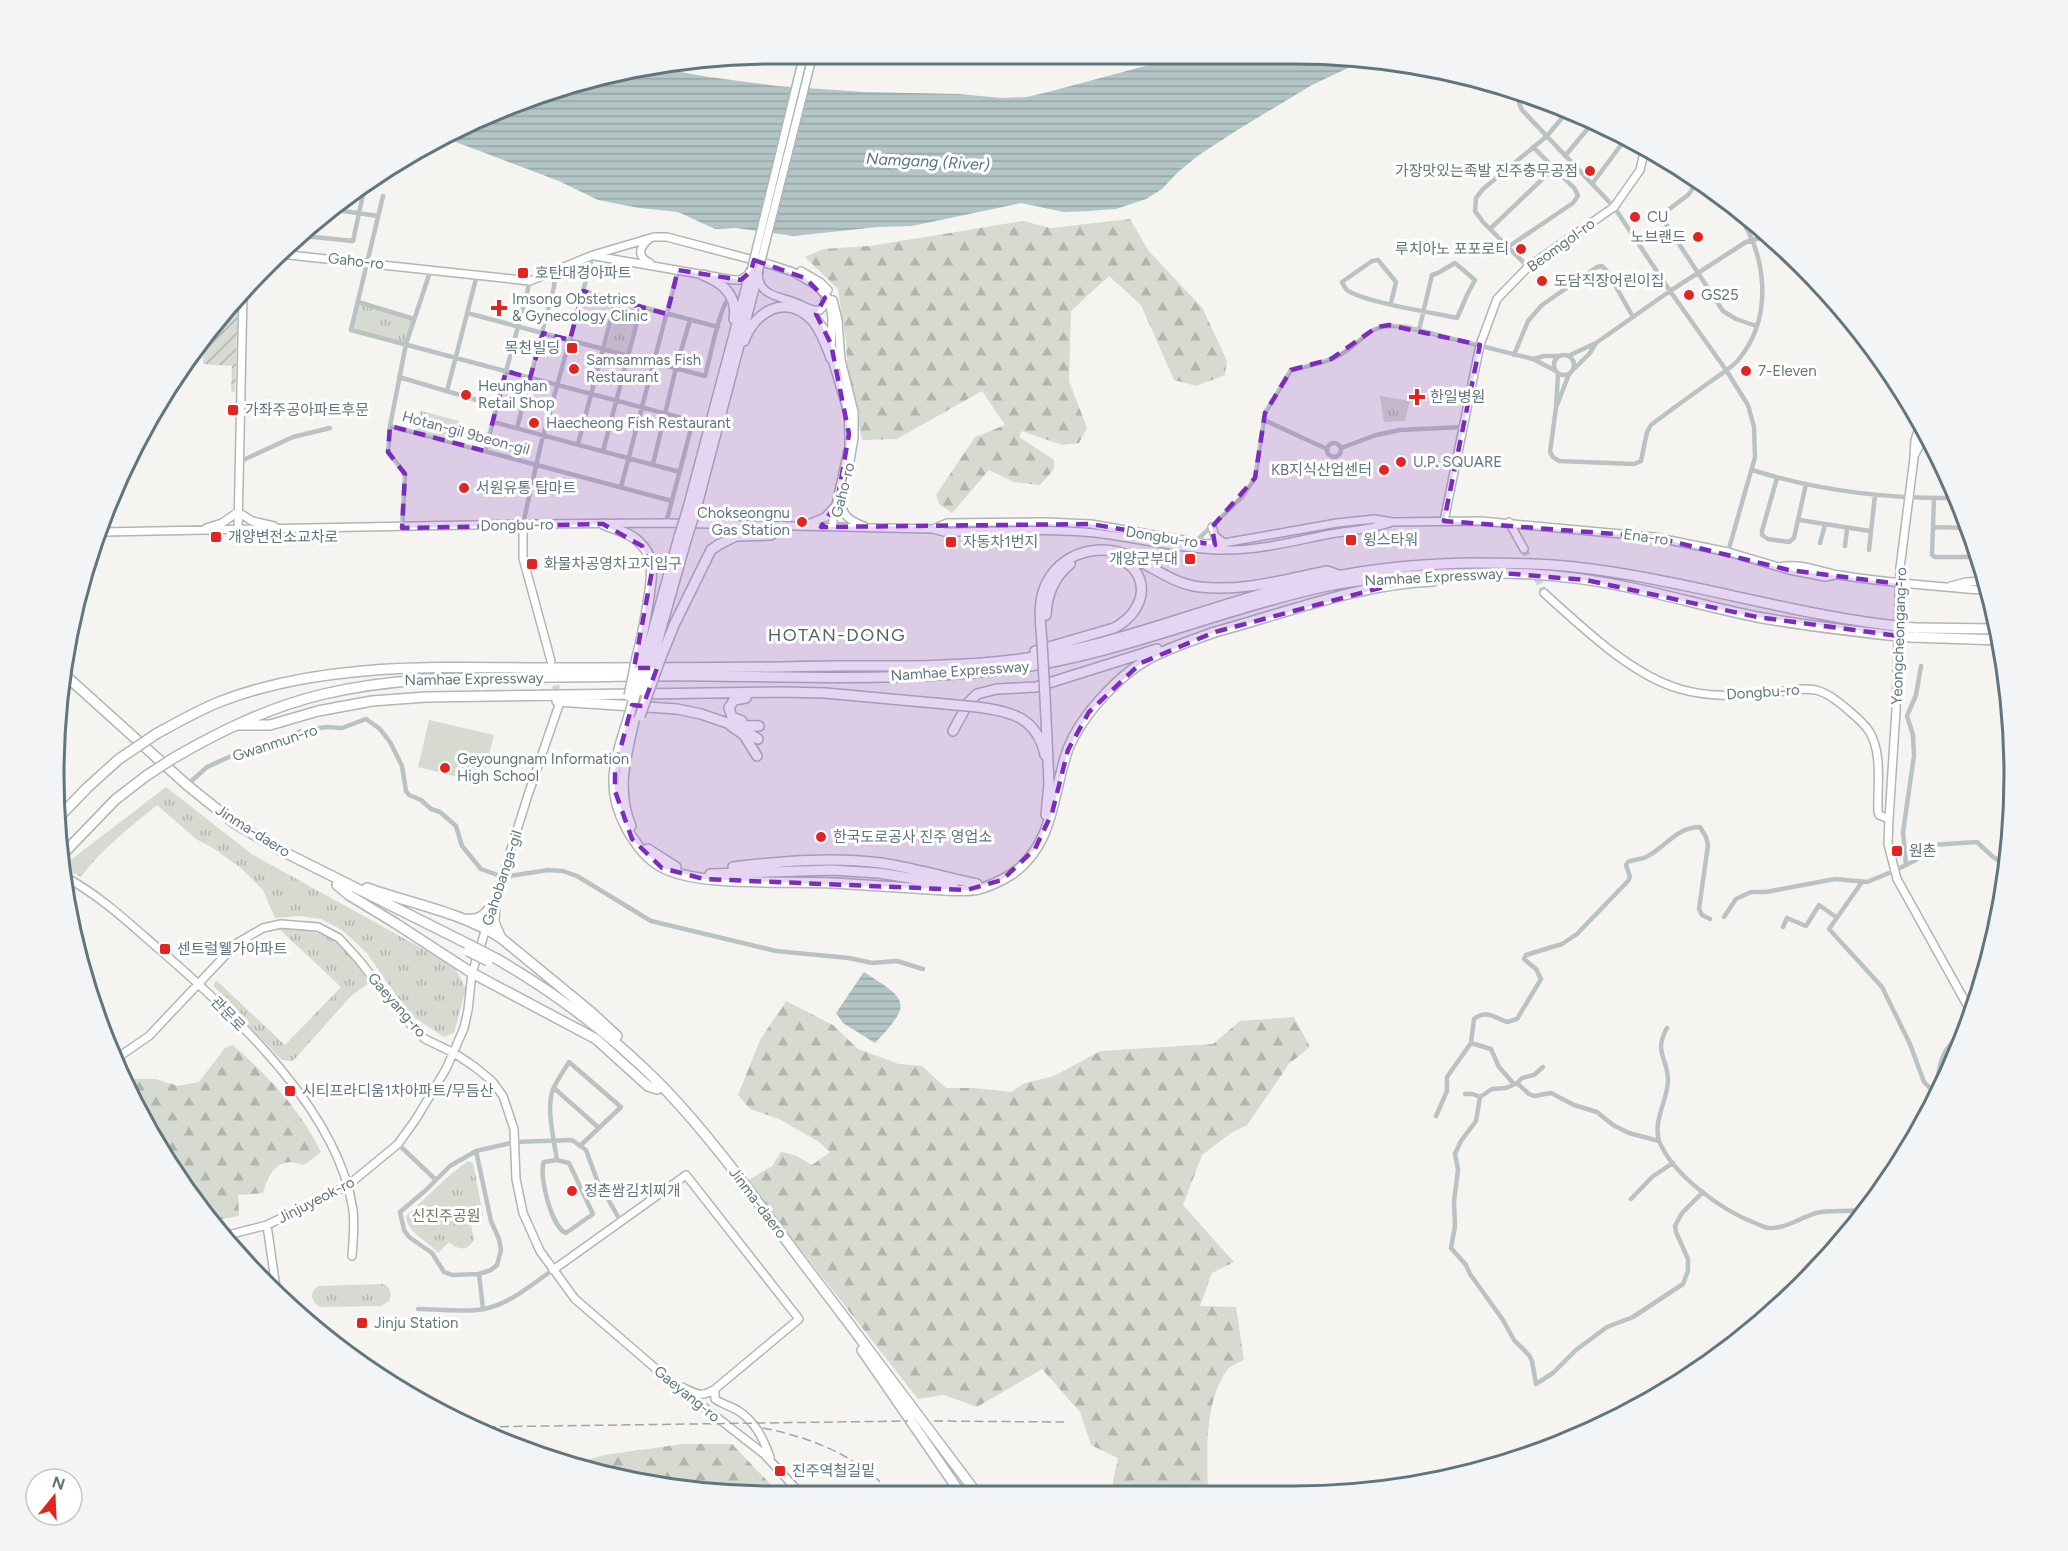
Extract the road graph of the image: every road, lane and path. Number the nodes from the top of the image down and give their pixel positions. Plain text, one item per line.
1 (802, 64) edge
2 (810, 64) edge
3 (1520, 102) edge
4 (1562, 118) edge
5 (1588, 129) edge
6 (1547, 136) junction
7 (1621, 145) edge
8 (1533, 147) junction
9 (1566, 156) junction
10 (1643, 157) edge
11 (1554, 168) junction
12 (1592, 184) junction
13 (1693, 188) edge
14 (383, 196) dead end
15 (363, 197) edge
16 (1614, 207) junction
17 (343, 211) edge
18 (359, 213) junction
19 (378, 216) junction
20 (1490, 229) junction
21 (1746, 229) edge
22 (312, 237) edge
23 (650, 238) junction
24 (1758, 239) edge
25 (1753, 240) junction
26 (1508, 247) junction
27 (292, 255) edge
28 (593, 255) junction
29 (367, 262) junction
30 (772, 265) junction
31 (1528, 267) junction
32 (667, 268) junction
33 (431, 269) junction
34 (678, 270) junction
35 (555, 271) junction
36 (754, 272) junction
37 (1699, 273) junction
38 (477, 275) junction
39 (703, 275) junction
40 (530, 280) junction
41 (817, 286) junction
42 (583, 291) junction
43 (1670, 291) junction
44 (730, 295) junction
45 (616, 300) junction
46 (358, 302) junction
47 (1391, 303) junction
48 (243, 305) edge
49 (641, 307) junction
50 (809, 309) junction
51 (1423, 310) junction
52 (467, 313) junction
53 (667, 314) junction
54 (1633, 317) junction
55 (414, 319) junction
56 (690, 320) junction
57 (518, 326) junction
58 (1756, 326) junction
59 (718, 327) junction
60 (1419, 330) junction
61 (543, 333) junction
62 (570, 340) junction
63 (1596, 343) junction
64 (406, 344) junction
65 (831, 344) junction
66 (1480, 345) junction
67 (603, 349) junction
68 (1514, 355) junction
69 (628, 356) junction
70 (1561, 356) junction
71 (1568, 356) junction
72 (456, 357) junction
73 (831, 358) junction
74 (1533, 359) junction
75 (654, 362) junction
76 (676, 368) junction
77 (729, 368) junction
78 (1726, 370) junction
79 (506, 371) junction
80 (1557, 372) junction
81 (1571, 372) junction
82 (399, 377) junction
83 (530, 378) junction
84 (847, 384) junction
85 (558, 385) junction
86 (447, 391) junction
87 (591, 394) junction
88 (616, 401) junction
89 (497, 406) junction
90 (642, 407) junction
91 (1556, 408) junction
92 (665, 413) junction
93 (1264, 420) junction
94 (493, 422) junction
95 (390, 426) junction
96 (1462, 427) junction
97 (330, 428) dead end
98 (517, 428) junction
99 (544, 435) junction
100 (1916, 436) edge
101 (1921, 443) edge
102 (578, 444) junction
103 (1341, 448) junction
104 (1327, 449) junction
105 (485, 451) junction
106 (603, 451) junction
107 (1915, 454) junction
108 (628, 458) junction
109 (239, 462) junction
110 (536, 464) junction
111 (652, 464) junction
112 (1752, 470) junction
113 (680, 472) junction
114 (1776, 478) junction
115 (1806, 484) junction
116 (621, 487) junction
117 (1875, 495) junction
118 (1908, 497) junction
119 (1934, 498) junction
120 (1947, 498) edge
121 (672, 501) junction
122 (838, 502) junction
123 (238, 512) junction
124 (1799, 520) junction
125 (1444, 521) junction
126 (1392, 522) junction
127 (1509, 522) junction
128 (666, 523) junction
129 (524, 524) junction
130 (603, 524) junction
131 (1825, 525) junction
132 (781, 526) junction
133 (802, 527) junction
134 (833, 527) junction
135 (1212, 527) junction
136 (1935, 527) junction
137 (402, 528) junction
138 (1959, 528) edge
139 (289, 529) junction
140 (873, 529) junction
141 (1847, 529) junction
142 (238, 530) junction
143 (186, 531) junction
144 (1870, 531) junction
145 (108, 532) edge
146 (1224, 543) junction
147 (1820, 543) dead end
148 (1192, 545) junction
149 (1845, 546) dead end
150 (1524, 549) tunnel mouth
151 (1869, 550) dead end
152 (1728, 552) junction
153 (1969, 557) edge
154 (1501, 573) junction
155 (1338, 575) junction
156 (1976, 581) edge
157 (1900, 584) junction
158 (1950, 587) junction
159 (1979, 590) edge
160 (1544, 593) tunnel mouth
161 (1988, 629) edge
162 (1888, 630) junction
163 (1215, 632) junction
164 (1913, 632) junction
165 (1990, 639) edge
166 (1044, 642) junction
167 (649, 657) junction
168 (1011, 660) junction
169 (551, 661) dead end
170 (1921, 666) dead end
171 (71, 681) edge
172 (71, 687) edge
173 (808, 693) junction
174 (504, 697) junction
175 (1048, 697) junction
176 (559, 705) tunnel mouth
177 (632, 716) junction
178 (725, 722) junction
179 (235, 725) junction
180 (738, 725) junction
181 (953, 731) dead end
182 (626, 741) junction
183 (187, 785) junction
184 (1049, 797) junction
185 (65, 810) edge
186 (1889, 819) junction
187 (1047, 824) junction
188 (69, 848) edge
189 (1998, 859) edge
190 (1906, 865) junction
191 (314, 868) junction
192 (1894, 871) junction
193 (503, 877) junction
194 (73, 882) edge
195 (1862, 882) junction
196 (337, 885) junction
197 (495, 902) junction
198 (1724, 917) dead end
199 (1836, 917) junction
200 (465, 919) junction
201 (1710, 919) dead end
202 (1783, 927) dead end
203 (486, 929) junction
204 (501, 938) junction
205 (469, 948) junction
206 (496, 962) junction
207 (923, 969) dead end
208 (472, 973) junction
209 (199, 985) junction
210 (1966, 1003) edge
211 (1667, 1028) dead end
212 (1472, 1042) junction
213 (1951, 1043) edge
214 (454, 1053) junction
215 (122, 1055) edge
216 (643, 1067) junction
217 (1543, 1067) dead end
218 (1939, 1070) edge
219 (1515, 1084) junction
220 (554, 1088) junction
221 (657, 1089) junction
222 (1931, 1089) edge
223 (1465, 1094) dead end
224 (1480, 1097) junction
225 (1436, 1116) dead end
226 (599, 1128) junction
227 (554, 1140) junction
228 (1659, 1141) junction
229 (515, 1142) junction
230 (398, 1144) junction
231 (580, 1146) junction
232 (476, 1151) junction
233 (557, 1160) junction
234 (1673, 1162) junction
235 (436, 1180) junction
236 (347, 1186) junction
237 (1703, 1192) junction
238 (1631, 1199) dead end
239 (1854, 1212) edge
240 (620, 1220) junction
241 (267, 1225) junction
242 (233, 1234) edge
243 (352, 1256) dead end
244 (553, 1269) junction
245 (479, 1274) junction
246 (275, 1280) edge
247 (483, 1309) junction
248 (418, 1310) dead end
249 (669, 1380) junction
250 (716, 1389) junction
251 (701, 1395) junction
252 (720, 1403) junction
253 (772, 1462) junction
254 (794, 1486) edge
255 (956, 1486) edge
256 (971, 1486) edge

1 - 36 street, bridge
2 - 36 street, bridge
3 - 6 street
4 - 6 street
5 - 9 street
6 - 8 street
6 - 9 street
7 - 12 street
8 - 11 street
8 - 20 street
9 - 12 street
10 - 16 street, Beomgol-ro
11 - 20 street
11 - 26 street
12 - 16 street
13 - 37 street
14 - 19 street
15 - 18 street
16 - 31 street, Beomgol-ro
16 - 43 street
17 - 18 street
18 - 19 street
18 - 22 street
19 - 29 street
20 - 26 street
21 - 25 street
23 - 28 street, Gaho-ro
23 - 30 street, Gaho-ro
23 - 32 street
24 - 25 street
25 - 37 street
25 - 58 street
26 - 31 street
27 - 29 street, Gaho-ro
28 - 32 street
28 - 35 street, Gaho-ro
28 - 42 street
29 - 33 street, Gaho-ro
29 - 46 street
30 - 41 street, Gaho-ro
30 - 84 street, Gaho-ro
31 - 66 street, Beomgol-ro
32 - 34 street
33 - 38 street, Gaho-ro
33 - 55 street
34 - 39 street
34 - 53 street
35 - 40 street, Gaho-ro
35 - 61 street
36 - 39 street
36 - 50 street
36 - 77 highway
37 - 43 street
37 - 58 street
38 - 40 street, Gaho-ro
38 - 52 street
39 - 44 highway
40 - 57 street
41 - 50 street
41 - 65 street, Gaho-ro
42 - 45 street
42 - 62 street
43 - 54 street
43 - 78 street
44 - 59 street
44 - 77 highway
45 - 49 street
45 - 67 street
46 - 55 street
46 - 64 street
47 - 47 street
47 - 51 street
48 - 109 street
49 - 53 street
49 - 69 street
50 - 65 street
51 - 51 street
51 - 60 street
52 - 57 street
52 - 72 street
53 - 56 street
53 - 75 street
54 - 63 street
54 - 68 street
55 - 64 street
56 - 59 street
56 - 76 street
57 - 61 street
57 - 79 street
58 - 78 street
59 - 76 street
60 - 66 street
60 - 93 street
61 - 62 street
61 - 83 street
62 - 67 street
62 - 85 street
63 - 71 street
63 - 81 street
64 - 72 street
64 - 82 street
65 - 73 street, Gaho-ro
65 - 84 street
66 - 68 street
66 - 96 street, Beomgol-ro
67 - 69 street
67 - 87 street
68 - 74 street
69 - 75 street
69 - 88 street
70 - 71 street
70 - 74 street
70 - 80 street
71 - 81 street
72 - 79 street
72 - 86 street
73 - 77 highway
73 - 122 street, Gaho-ro
74 - 80 street
75 - 76 street
75 - 90 street
76 - 92 street
77 - 167 highway, bridge
78 - 91 street
78 - 112 street
79 - 83 street
79 - 89 street
80 - 81 street
80 - 91 street
81 - 91 street
82 - 86 street
82 - 95 street
83 - 85 street
83 - 98 street
84 - 122 street, Gaho-ro
85 - 87 street
85 - 99 street
86 - 89 street
87 - 88 street
87 - 102 street
88 - 90 street
88 - 106 street
89 - 94 street
90 - 92 street
90 - 108 street
92 - 111 street
92 - 113 street
93 - 104 street
93 - 135 street
94 - 98 street
94 - 105 street
95 - 105 street, Hotan-gil 9beon-gil
95 - 137 street
96 - 103 street
96 - 125 street, Beomgol-ro
97 - 109 street
98 - 99 street
99 - 102 street
99 - 110 street
100 - 107 street, Yeongcheongang-ro
101 - 107 street, Yeongcheongang-ro
102 - 106 street
103 - 104 street
103 - 104 street
105 - 110 street, Hotan-gil 9beon-gil
106 - 108 street
107 - 118 street, Yeongcheongang-ro
108 - 111 street
108 - 116 street
109 - 123 street
110 - 116 street, Hotan-gil 9beon-gil
110 - 129 street
111 - 113 street
112 - 114 street
112 - 152 street
113 - 121 street
114 - 115 street
114 - 124 street
115 - 117 street
115 - 124 street
116 - 121 street, Hotan-gil 9beon-gil
117 - 118 street
117 - 144 street
118 - 119 street
118 - 157 street, Yeongcheongang-ro
119 - 120 street
119 - 136 street
121 - 128 street
122 - 133 street
122 - 134 street, Gaho-ro
122 - 140 street
123 - 139 street
123 - 142 street
123 - 143 street
124 - 131 street
125 - 126 street, Dongbu-ro
125 - 127 street, Dongbu-ro
126 - 146 street, Dongbu-ro
126 - 148 street, Dongbu-ro
127 - 150 street
127 - 152 street, Ena-ro
128 - 130 street, Dongbu-ro
128 - 132 street, Dongbu-ro
129 - 130 street, Dongbu-ro
129 - 137 street, Dongbu-ro
129 - 169 street
130 - 167 highway
131 - 141 street
131 - 147 street
132 - 133 street, Dongbu-ro
132 - 167 highway
133 - 134 street, Dongbu-ro
134 - 140 street, Dongbu-ro
135 - 146 street
135 - 148 street
136 - 138 street
136 - 153 street
137 - 139 street, Dongbu-ro
139 - 142 street, Dongbu-ro
140 - 148 street, Dongbu-ro
141 - 144 street
141 - 149 street
142 - 143 street, Dongbu-ro
143 - 145 street, Dongbu-ro
144 - 151 street
146 - 148 street, Dongbu-ro
152 - 157 street, Ena-ro
154 - 162 highway, Namhae Expressway
154 - 163 highway
154 - 179 highway, Namhae Expressway
155 - 162 highway, Namhae Expressway
155 - 166 highway
155 - 168 highway, Namhae Expressway
156 - 158 street, Ena-ro
157 - 158 street, Ena-ro
157 - 186 street, Yeongcheongang-ro
158 - 159 street, Ena-ro
160 - 186 street, Dongbu-ro
161 - 164 highway, Namhae Expressway
162 - 164 highway, Namhae Expressway, bridge
163 - 181 highway
163 - 187 highway
164 - 165 highway, Namhae Expressway
166 - 168 highway
166 - 175 highway, bridge
167 - 177 highway, bridge
167 - 177 highway, bridge
168 - 185 highway, Namhae Expressway, bridge
170 - 190 street
171 - 183 highway, Jinma-daero
172 - 196 highway, Jinma-daero
173 - 174 highway
173 - 180 highway
173 - 184 highway, bridge
174 - 178 highway
174 - 179 highway
175 - 184 highway
175 - 187 highway
176 - 193 street, Gahobanga-gil
177 - 182 highway
178 - 180 highway
178 - 180 highway
179 - 188 highway, Namhae Expressway, bridge
182 - 184 highway
182 - 187 highway
183 - 191 highway, Jinma-daero
183 - 193 street, Gwanmun-ro
186 - 192 street, Dongbu-ro
189 - 190 street
190 - 192 street
191 - 200 highway
191 - 205 highway, Jinma-daero
192 - 195 street
192 - 210 street, Dongbu-ro
193 - 197 street, Gahobanga-gil
193 - 207 street
194 - 209 street, 관문로
195 - 198 street
195 - 199 street
196 - 205 highway, Jinma-daero
196 - 208 highway
197 - 200 highway
197 - 203 street, Gahobanga-gil
197 - 204 highway
199 - 202 street
199 - 222 street
200 - 203 highway
201 - 212 street
203 - 204 highway
203 - 208 street, Gahobanga-gil
204 - 216 highway
205 - 206 highway, bridge
206 - 216 highway, Jinma-daero
206 - 221 highway, Jinma-daero
208 - 214 street, Gahobanga-gil
208 - 221 highway
209 - 214 street, Gaeyang-ro
209 - 215 street, Gaeyang-ro
209 - 236 street, 관문로
211 - 228 street
212 - 219 street
212 - 225 street
213 - 218 street
214 - 229 street, Gaeyang-ro
214 - 230 street, Jinjuyeok-ro
216 - 256 highway, Jinma-daero
217 - 219 street
219 - 224 street
219 - 228 street
220 - 226 street
220 - 226 street
220 - 227 street
221 - 255 highway, Jinma-daero
223 - 224 street
224 - 237 street
226 - 231 street
227 - 229 street
227 - 231 street
227 - 233 street
228 - 234 street
229 - 232 street
229 - 244 street, Gaeyang-ro
230 - 235 street
230 - 236 street, Jinjuyeok-ro
231 - 240 street
232 - 235 street
232 - 245 street
233 - 233 street
234 - 237 street
234 - 238 street
235 - 245 street
236 - 241 street, Jinjuyeok-ro
236 - 243 street
237 - 239 street
240 - 244 street
240 - 250 street
241 - 242 street, Jinjuyeok-ro
241 - 246 street
244 - 247 street
244 - 249 street, Gaeyang-ro
245 - 247 street
247 - 248 street
249 - 251 street
249 - 253 street, Gaeyang-ro
250 - 251 street
250 - 252 street
251 - 252 street
252 - 253 street
253 - 254 street, Gaeyang-ro

